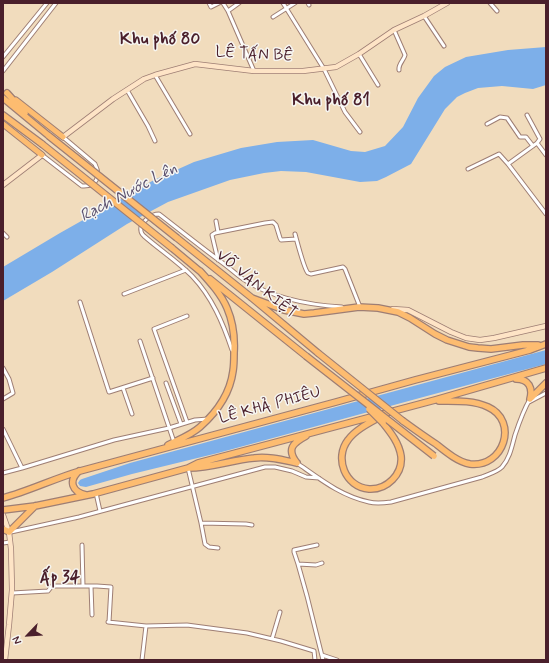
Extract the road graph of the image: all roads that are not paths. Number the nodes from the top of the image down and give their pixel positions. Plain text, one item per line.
1 (47, 3) edge
2 (56, 3) edge
3 (209, 3) edge
4 (219, 3) edge
5 (223, 3) edge
6 (239, 3) edge
7 (284, 3) edge
8 (295, 3) edge
9 (447, 3) edge
10 (490, 3) edge
11 (287, 8) junction
12 (228, 11) junction
13 (497, 11) dead end
14 (424, 16) junction
15 (272, 17) dead end
16 (394, 30) junction
17 (444, 46) dead end
18 (358, 54) junction
19 (3, 57) edge
20 (324, 69) junction
21 (399, 70) dead end
22 (3, 71) edge
23 (254, 71) junction
24 (155, 74) junction
25 (378, 85) dead end
26 (127, 90) junction
27 (5, 91) edge
28 (3, 98) edge
29 (3, 115) edge
30 (527, 115) dead end
31 (3, 124) edge
32 (487, 124) dead end
33 (38, 128) junction
34 (360, 132) dead end
35 (190, 134) dead end
36 (63, 137) junction
37 (155, 142) dead end
38 (537, 143) junction
39 (533, 146) junction
40 (42, 155) junction
41 (546, 155) edge
42 (508, 164) junction
43 (468, 169) dead end
44 (92, 184) junction
45 (3, 185) edge
46 (546, 214) edge
47 (216, 220) dead end
48 (218, 232) junction
49 (3, 233) edge
50 (295, 234) dead end
51 (7, 237) dead end
52 (296, 239) junction
53 (218, 260) junction
54 (186, 270) junction
55 (200, 271) junction
56 (124, 294) dead end
57 (252, 298) junction
58 (80, 302) dead end
59 (313, 304) junction
60 (360, 307) junction
61 (350, 308) junction
62 (378, 308) junction
63 (309, 314) junction
64 (187, 316) dead end
65 (546, 326) edge
66 (234, 334) junction
67 (228, 337) junction
68 (140, 341) dead end
69 (544, 345) edge
70 (234, 354) junction
71 (306, 356) junction
72 (3, 368) edge
73 (546, 368) edge
74 (153, 378) junction
75 (501, 381) junction
76 (166, 383) dead end
77 (546, 383) edge
78 (124, 388) junction
79 (546, 393) edge
80 (3, 399) edge
81 (435, 400) junction
82 (529, 401) junction
83 (385, 413) junction
84 (132, 414) dead end
85 (209, 419) junction
86 (187, 422) junction
87 (181, 424) junction
88 (169, 428) junction
89 (3, 429) edge
90 (312, 432) junction
91 (174, 442) junction
92 (157, 451) junction
93 (434, 456) dead end
94 (297, 463) junction
95 (22, 468) junction
96 (188, 468) junction
97 (80, 471) junction
98 (3, 473) edge
99 (319, 478) junction
100 (192, 487) junction
101 (96, 493) junction
102 (86, 495) junction
103 (3, 498) edge
104 (35, 506) junction
105 (3, 510) edge
106 (100, 511) junction
107 (3, 515) edge
108 (201, 523) junction
109 (252, 525) dead end
110 (3, 529) edge
111 (9, 532) junction
112 (3, 542) edge
113 (10, 542) junction
114 (82, 545) dead end
115 (317, 546) dead end
116 (218, 548) dead end
117 (322, 563) dead end
118 (298, 564) junction
119 (83, 586) junction
120 (91, 586) junction
121 (11, 593) junction
122 (280, 612) dead end
123 (92, 615) dead end
124 (146, 626) junction
125 (3, 627) edge
126 (9, 627) junction
127 (272, 639) junction
128 (314, 651) junction
129 (322, 654) junction
130 (4, 659) edge
131 (142, 660) edge
132 (315, 660) edge
133 (323, 660) edge
134 (337, 660) edge

1 - 19 street
2 - 22 street
3 - 4 street
5 - 12 street
6 - 12 street
7 - 11 street
8 - 11 street
9 - 14 street, LÊ TẤN BÊ
10 - 13 street
11 - 15 street
11 - 20 street
12 - 23 street
14 - 16 street, LÊ TẤN BÊ
14 - 17 street
16 - 18 street, LÊ TẤN BÊ
16 - 21 street
18 - 20 street, LÊ TẤN BÊ
18 - 25 street
20 - 23 street, LÊ TẤN BÊ
20 - 34 street
23 - 24 street, LÊ TẤN BÊ
24 - 26 street, LÊ TẤN BÊ
24 - 35 street
26 - 36 street, LÊ TẤN BÊ
26 - 37 street
27 - 33 highway
27 - 36 main road
28 - 33 highway
29 - 44 highway, VÕ VĂN KIỆT, bridge
30 - 38 street
31 - 40 main road
32 - 39 street
33 - 57 highway, VÕ VĂN KIỆT, bridge
36 - 44 street
38 - 39 street
38 - 41 street
39 - 42 street
40 - 44 street
40 - 45 street
42 - 43 street
42 - 46 street
44 - 55 highway, VÕ VĂN KIỆT, bridge
47 - 48 street
48 - 52 street
48 - 53 street
49 - 51 street
50 - 52 street
52 - 60 street
53 - 54 street
53 - 59 street
54 - 56 street
54 - 67 street
55 - 66 highway
55 - 71 highway, VÕ VĂN KIỆT
57 - 63 highway
57 - 81 highway, VÕ VĂN KIỆT, bridge
58 - 78 street
59 - 61 street
59 - 63 street
60 - 61 highway
60 - 62 highway
61 - 63 highway
62 - 65 street
62 - 69 highway
64 - 86 street
66 - 67 street
66 - 70 highway
67 - 70 street
68 - 74 street
69 - 92 highway, LÊ KHẢ PHIÊU
70 - 85 highway
71 - 83 highway, bridge
71 - 93 highway, bridge
72 - 80 street
73 - 75 highway
74 - 78 street
74 - 88 street
75 - 81 highway
75 - 82 highway
76 - 87 street
77 - 82 highway
78 - 84 street
79 - 82 street
81 - 83 highway
82 - 99 street
83 - 90 highway
85 - 86 street
85 - 91 highway
86 - 87 street
87 - 88 street
88 - 91 street
88 - 95 street
89 - 95 street
90 - 94 highway
90 - 96 highway
91 - 92 highway
92 - 97 highway, LÊ KHẢ PHIÊU
94 - 96 highway
94 - 99 street
95 - 98 street
96 - 100 street
96 - 101 highway
97 - 102 highway
97 - 103 highway, LÊ KHẢ PHIÊU
99 - 100 street
100 - 106 street
100 - 108 street
101 - 102 highway
101 - 106 street
102 - 104 highway
104 - 105 highway
104 - 111 highway
106 - 111 street
107 - 111 street
108 - 109 street
108 - 116 street
110 - 111 highway
111 - 113 street
112 - 113 street
113 - 121 street
114 - 119 street
115 - 118 street
117 - 118 street
118 - 129 street
119 - 120 street
119 - 121 street
120 - 123 street
120 - 124 street
121 - 126 street
122 - 127 street
124 - 127 street
124 - 131 street
125 - 126 street
126 - 130 street
127 - 128 street
128 - 129 street
128 - 132 street
129 - 133 street
129 - 134 street

